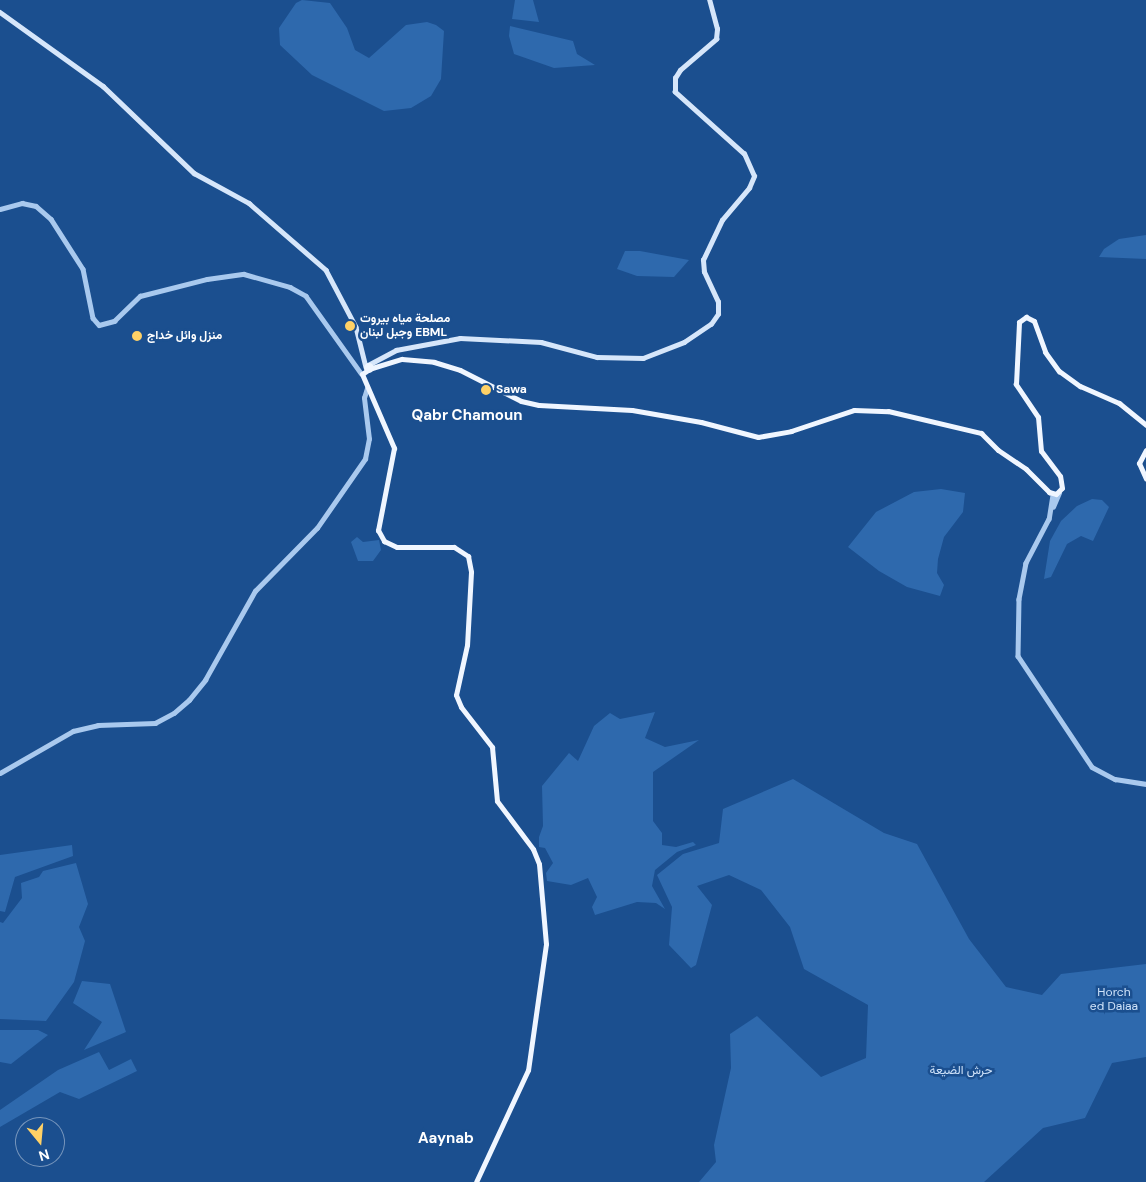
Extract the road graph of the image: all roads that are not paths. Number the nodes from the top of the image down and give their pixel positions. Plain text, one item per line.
1 (709, 0) edge
2 (0, 12) edge
3 (0, 209) edge
4 (369, 368) junction
5 (362, 373) junction
6 (367, 388) junction
7 (1146, 425) edge
8 (1146, 450) edge
9 (1146, 479) edge
10 (1059, 492) junction
11 (1053, 495) junction
12 (1052, 508) junction
13 (0, 771) edge
14 (1146, 784) edge
15 (476, 1182) edge

1 - 4 main road
2 - 4 main road
3 - 5 street
4 - 5 main road
4 - 11 main road
5 - 6 main road
6 - 13 street
6 - 15 main road
7 - 10 main road
8 - 9 main road
10 - 11 main road
10 - 12 street
11 - 12 street
12 - 14 street

